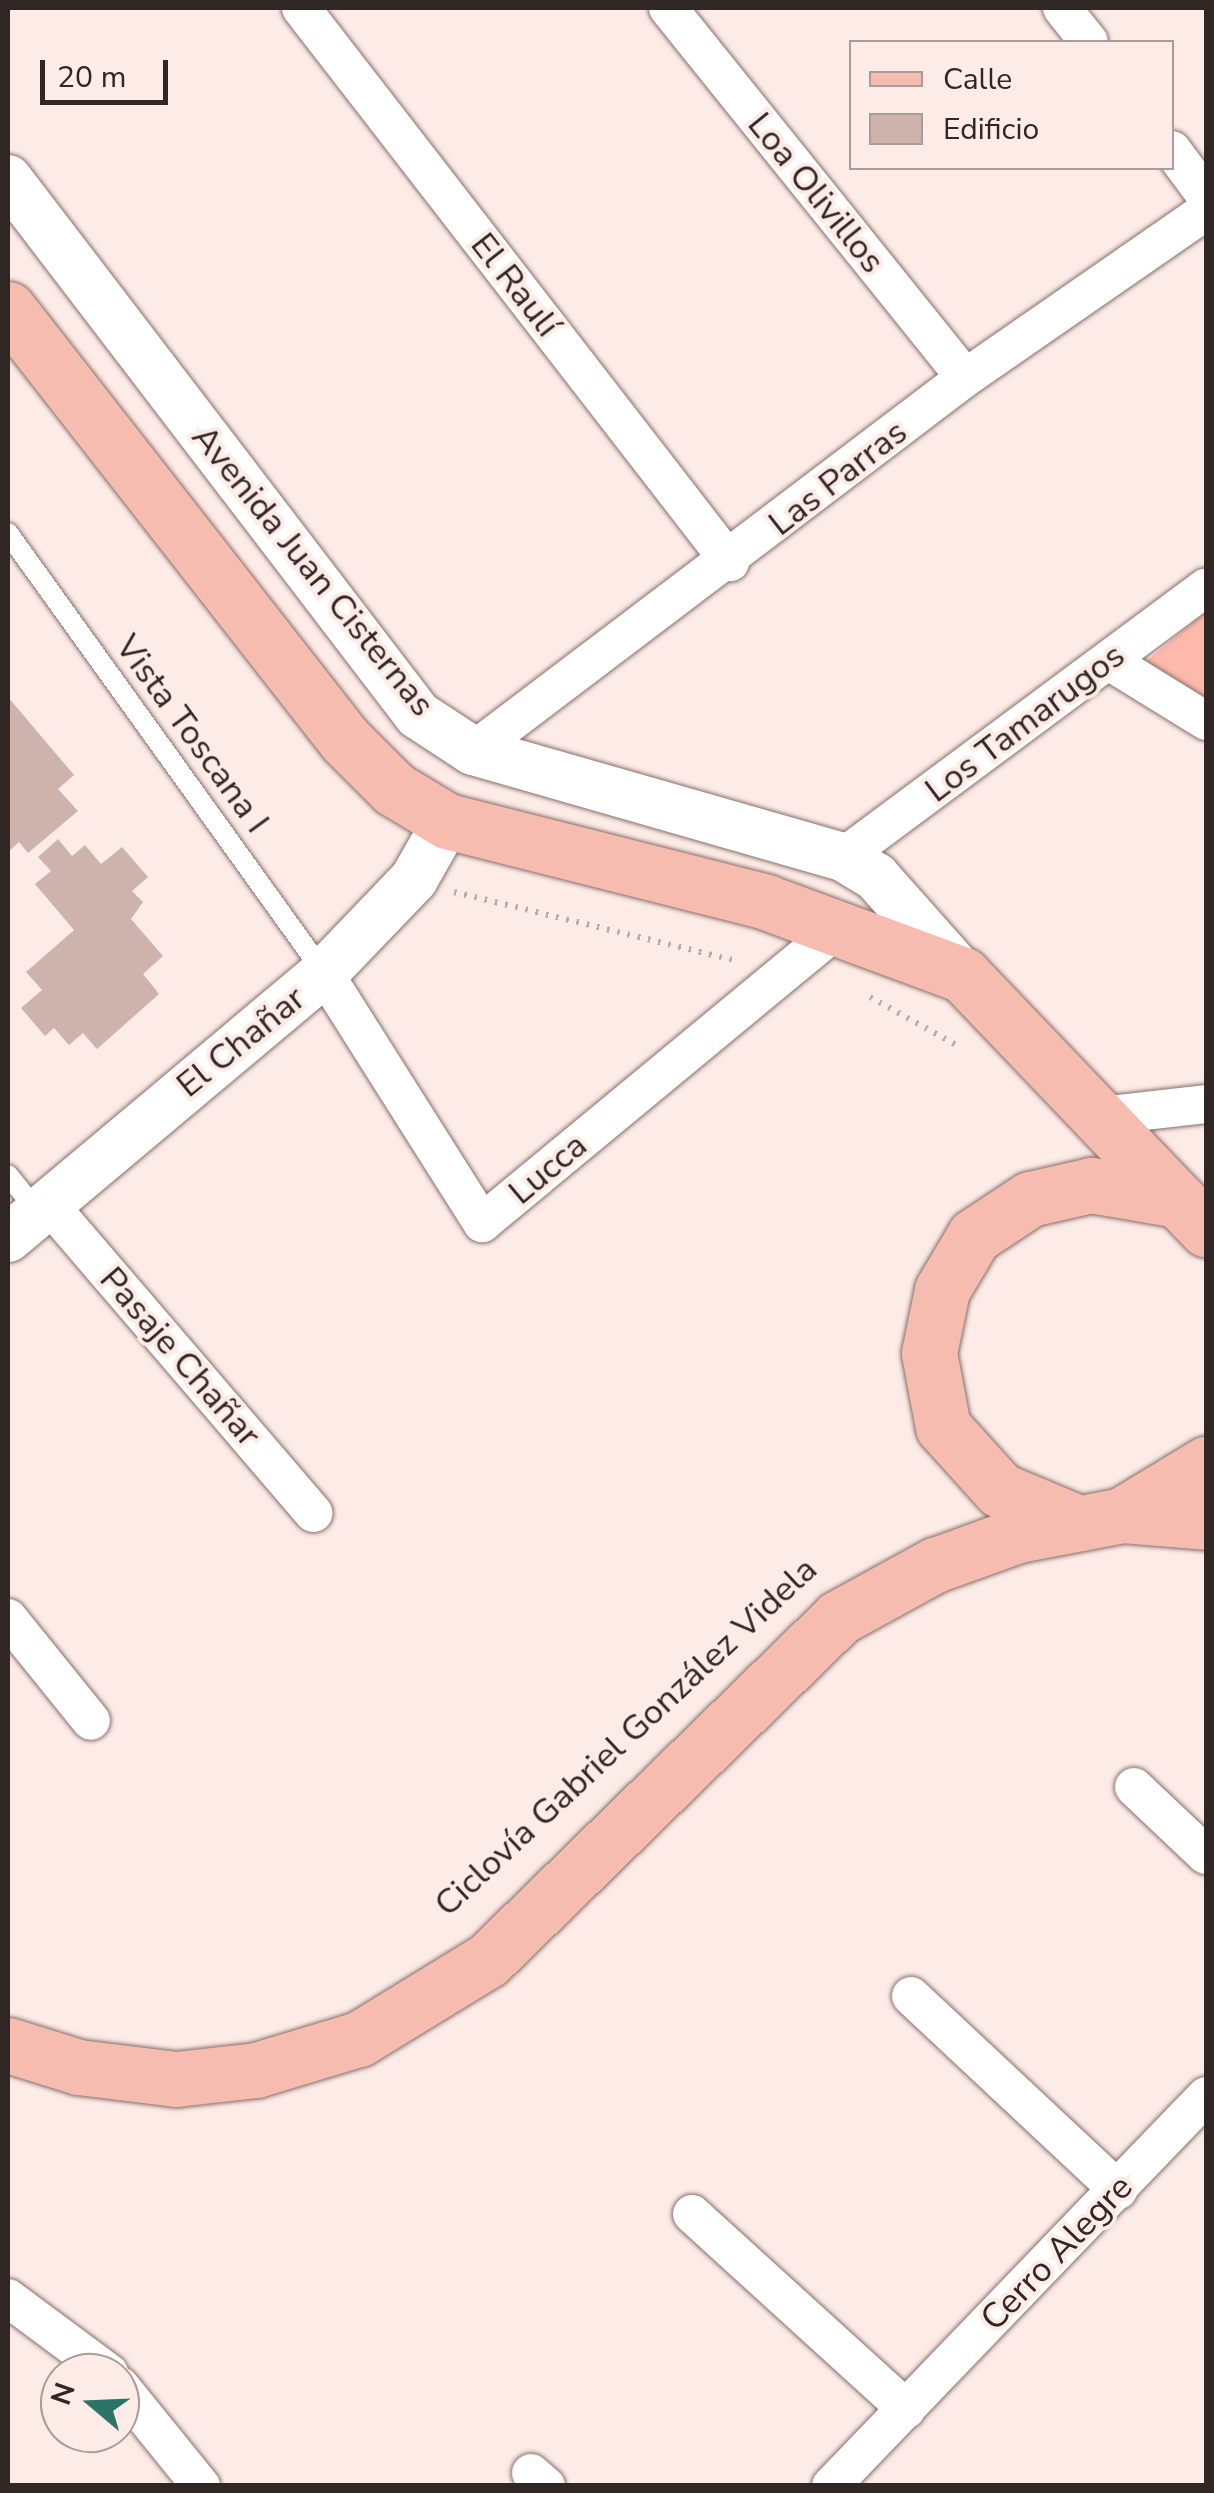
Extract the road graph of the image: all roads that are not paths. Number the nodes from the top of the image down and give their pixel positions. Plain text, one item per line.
1 (301, 8) edge
2 (668, 8) edge
3 (1062, 8) edge
4 (1086, 40) edge
5 (1174, 153) edge
6 (8, 179) edge
7 (1206, 196) edge
8 (1206, 211) edge
9 (8, 309) edge
10 (965, 378) junction
11 (8, 533) edge
12 (730, 562) junction
13 (1206, 587) edge
14 (1109, 661) junction
15 (1206, 721) edge
16 (473, 750) junction
17 (447, 821) junction
18 (843, 857) junction
19 (842, 925) junction
20 (324, 973) junction
21 (964, 974) junction
22 (1206, 1104) edge
23 (1101, 1116) junction
24 (8, 1175) edge
25 (1192, 1214) edge
26 (30, 1217) edge
27 (1206, 1464) edge
28 (313, 1513) dead end
29 (1098, 1518) junction
30 (1206, 1522) edge
31 (8, 1618) edge
32 (90, 1721) dead end
33 (1134, 1788) dead end
34 (1206, 1855) edge
35 (911, 1996) dead end
36 (8, 2045) edge
37 (1206, 2096) edge
38 (1118, 2190) junction
39 (692, 2214) dead end
40 (8, 2298) edge
41 (82, 2353) edge
42 (906, 2410) junction
43 (140, 2411) edge
44 (201, 2486) edge
45 (832, 2486) edge

1 - 12 street, El Raulí
2 - 10 street, Loa Olivillos
3 - 4 street
5 - 7 street
6 - 16 street, Avenida Juan Cisternas
8 - 10 street, Las Parras
9 - 17 main road, Avenida Juan Cisternas
10 - 12 street, Las Parras
11 - 20 lane, Vista Toscana I
12 - 16 street, Las Parras
13 - 14 street, Los Tamarugos
14 - 15 street
14 - 18 street, Los Tamarugos
16 - 18 street, Avenida Juan Cisternas
17 - 19 main road, Avenida Juan Cisternas
17 - 20 street, El Chañar
18 - 21 street, Avenida Juan Cisternas
19 - 20 street, Lucca
19 - 21 main road, Avenida Juan Cisternas
20 - 26 street, El Chañar
21 - 23 main road, Avenida Juan Cisternas
22 - 23 street
23 - 25 main road, Avenida Juan Cisternas
24 - 26 lane
25 - 29 main road
26 - 28 street, Pasaje Chañar
27 - 29 main road
29 - 30 main road
29 - 36 main road
31 - 32 street
33 - 34 street
35 - 38 street
37 - 38 street, Cerro Alegre
38 - 42 street, Cerro Alegre
39 - 42 street
40 - 41 street
42 - 45 street, Cerro Alegre
43 - 44 street

